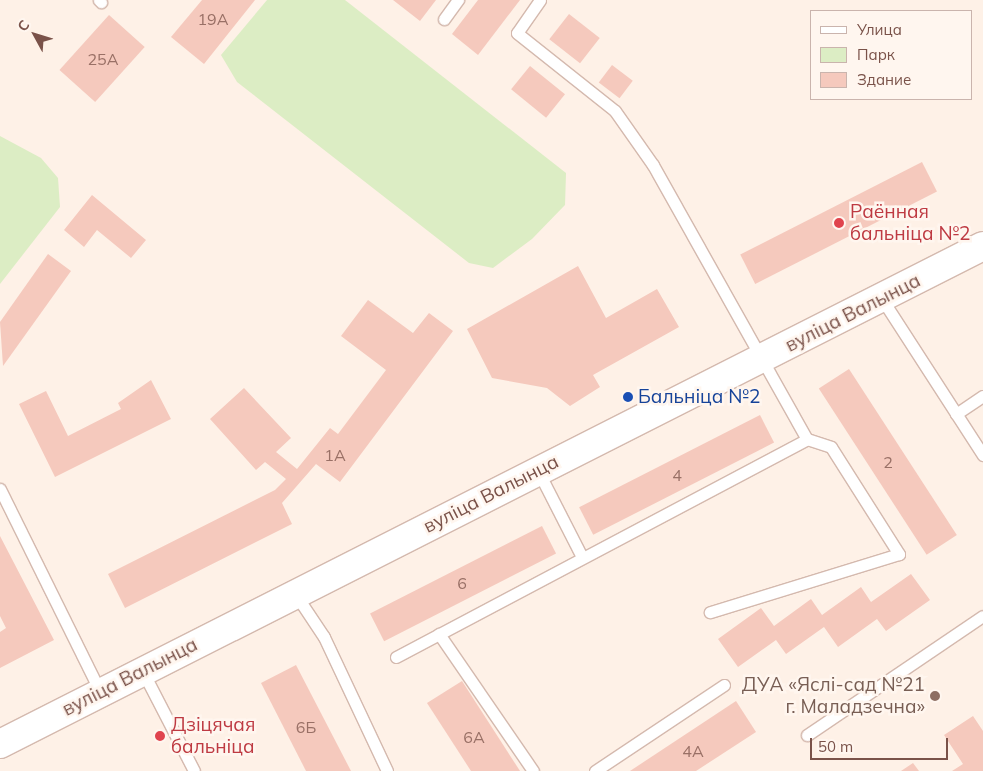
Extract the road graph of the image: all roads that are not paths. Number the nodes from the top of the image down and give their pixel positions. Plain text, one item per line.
1 (458, 0) edge
2 (540, 0) edge
3 (444, 19) dead end
4 (983, 246) edge
5 (882, 299) junction
6 (761, 360) junction
7 (983, 396) edge
8 (956, 414) junction
9 (808, 439) junction
10 (983, 455) edge
11 (538, 471) junction
12 (0, 489) edge
13 (582, 557) junction
14 (296, 595) junction
15 (710, 612) dead end
16 (983, 616) edge
17 (439, 634) junction
18 (396, 657) dead end
19 (143, 670) junction
20 (724, 685) dead end
21 (100, 691) junction
22 (808, 735) dead end
23 (0, 744) edge
24 (194, 771) edge
25 (387, 771) edge
26 (533, 771) edge
27 (595, 771) edge

1 - 3 lane
2 - 6 lane
4 - 5 street, вуліца Валынца
5 - 6 street, вуліца Валынца
5 - 8 lane
6 - 9 lane
6 - 11 street, вуліца Валынца
7 - 8 lane
8 - 10 lane
9 - 13 lane
9 - 15 lane
11 - 13 lane
11 - 14 street, вуліца Валынца
12 - 21 lane
13 - 17 lane
14 - 19 street, вуліца Валынца
14 - 25 lane
16 - 22 lane
17 - 18 lane
17 - 26 lane
19 - 21 street, вуліца Валынца
19 - 24 lane
20 - 27 lane
21 - 23 street, вуліца Валынца

